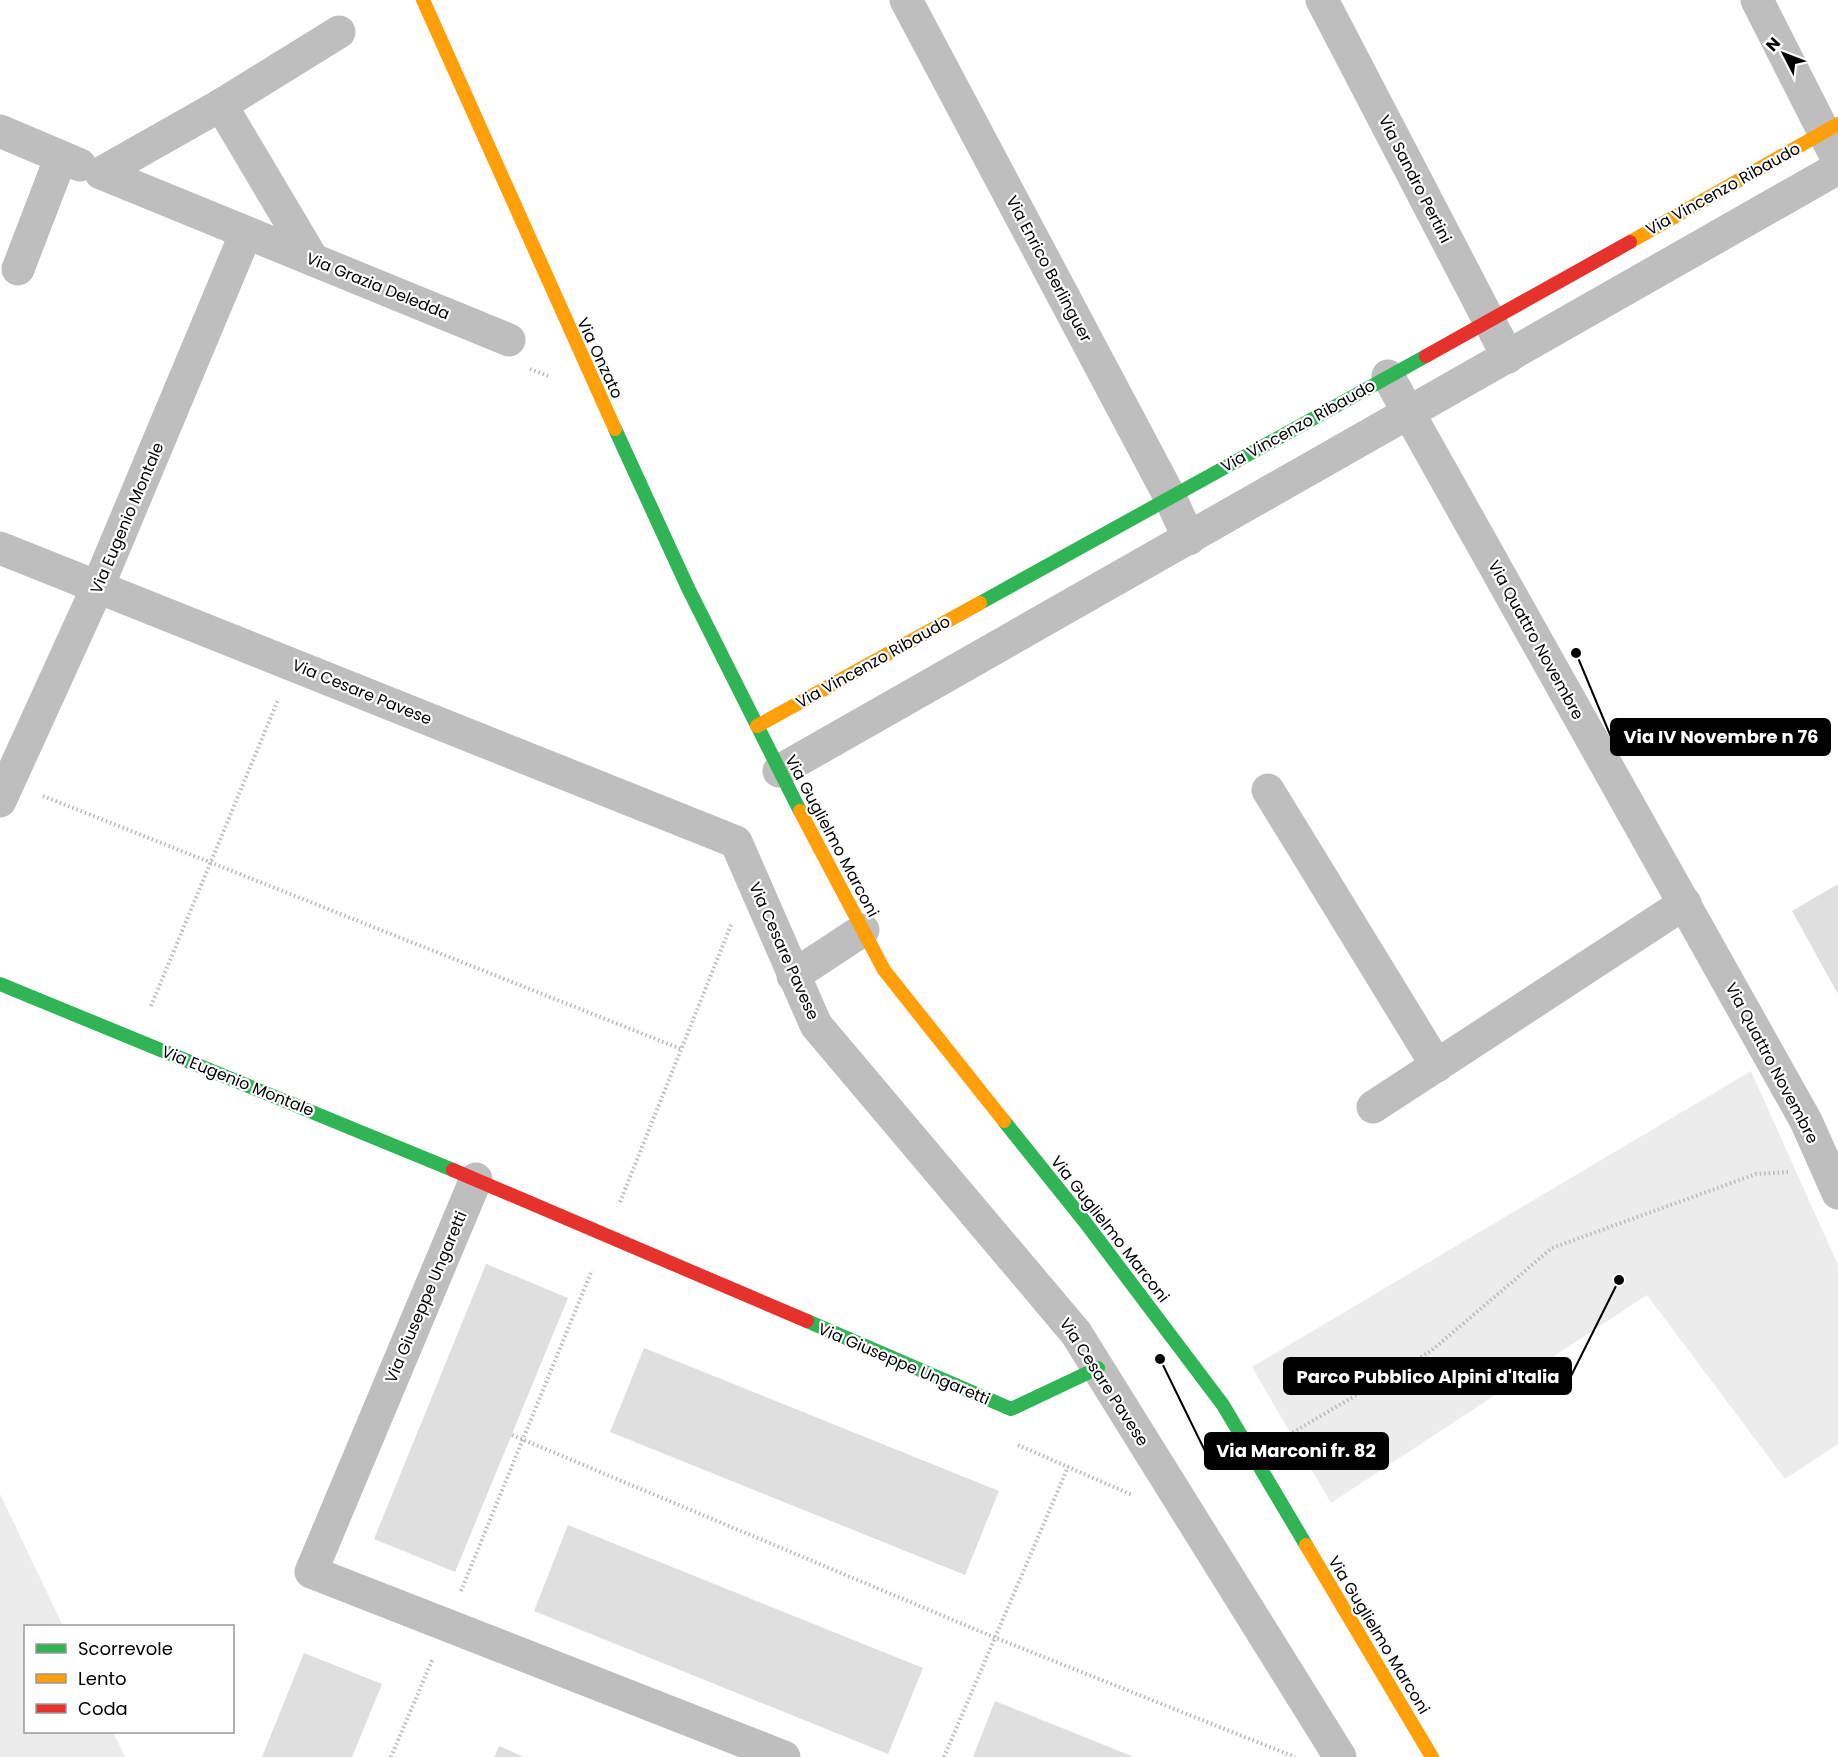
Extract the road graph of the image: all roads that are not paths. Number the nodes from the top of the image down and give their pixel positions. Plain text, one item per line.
1 (423, 0) edge
2 (906, 0) edge
3 (1322, 0) edge
4 (1757, 0) edge
5 (339, 32) dead end
6 (221, 105) junction
7 (0, 132) edge
8 (1833, 138) edge
9 (62, 157) junction
10 (1838, 168) edge
11 (101, 173) junction
12 (246, 232) junction
13 (314, 260) junction
14 (18, 269) dead end
15 (1489, 321) junction
16 (509, 340) dead end
17 (1508, 357) junction
18 (1388, 376) junction
19 (1408, 414) junction
20 (1170, 497) junction
21 (1189, 539) junction
22 (0, 548) edge
23 (98, 586) junction
24 (757, 726) junction
25 (779, 771) junction
26 (1268, 790) dead end
27 (4, 792) edge
28 (1685, 903) junction
29 (863, 930) junction
30 (793, 976) junction
31 (0, 984) edge
32 (1437, 1066) junction
33 (1373, 1107) dead end
34 (476, 1179) junction
35 (1833, 1182) edge
36 (1098, 1368) junction
37 (784, 1757) edge
38 (1340, 1757) edge
39 (1432, 1757) edge

1 - 24 street, Via Onzato
2 - 20 street, Via Enrico Berlinguer
3 - 15 street, Via Sandro Pertini
4 - 8 street
5 - 6 street
6 - 11 street
6 - 13 street
7 - 9 street, Via Grazia Deledda
8 - 15 street, Via Vincenzo Ribaudo
9 - 11 street, Via Grazia Deledda
9 - 14 street
10 - 17 street
11 - 12 street, Via Grazia Deledda
12 - 13 street, Via Grazia Deledda
12 - 23 street, Via Eugenio Montale
13 - 16 street, Via Grazia Deledda
15 - 17 street, Via Sandro Pertini
15 - 18 street, Via Vincenzo Ribaudo
17 - 19 street
18 - 19 street, Via Quattro Novembre
18 - 20 street, Via Vincenzo Ribaudo
19 - 21 street
19 - 28 street, Via Quattro Novembre
20 - 21 street, Via Enrico Berlinguer
20 - 24 street, Via Vincenzo Ribaudo
21 - 25 street
22 - 23 street, Via Cesare Pavese
23 - 27 street, Via Eugenio Montale
23 - 30 street, Via Cesare Pavese
24 - 25 street, Via Guglielmo Marconi
25 - 29 street, Via Guglielmo Marconi
26 - 32 street
28 - 32 street
28 - 35 street, Via Quattro Novembre
29 - 30 street
29 - 39 street, Via Guglielmo Marconi
30 - 36 street, Via Cesare Pavese
31 - 34 street, Via Eugenio Montale
32 - 33 street
34 - 36 street, Via Giuseppe Ungaretti
34 - 37 street, Via Giuseppe Ungaretti
36 - 38 street, Via Cesare Pavese

